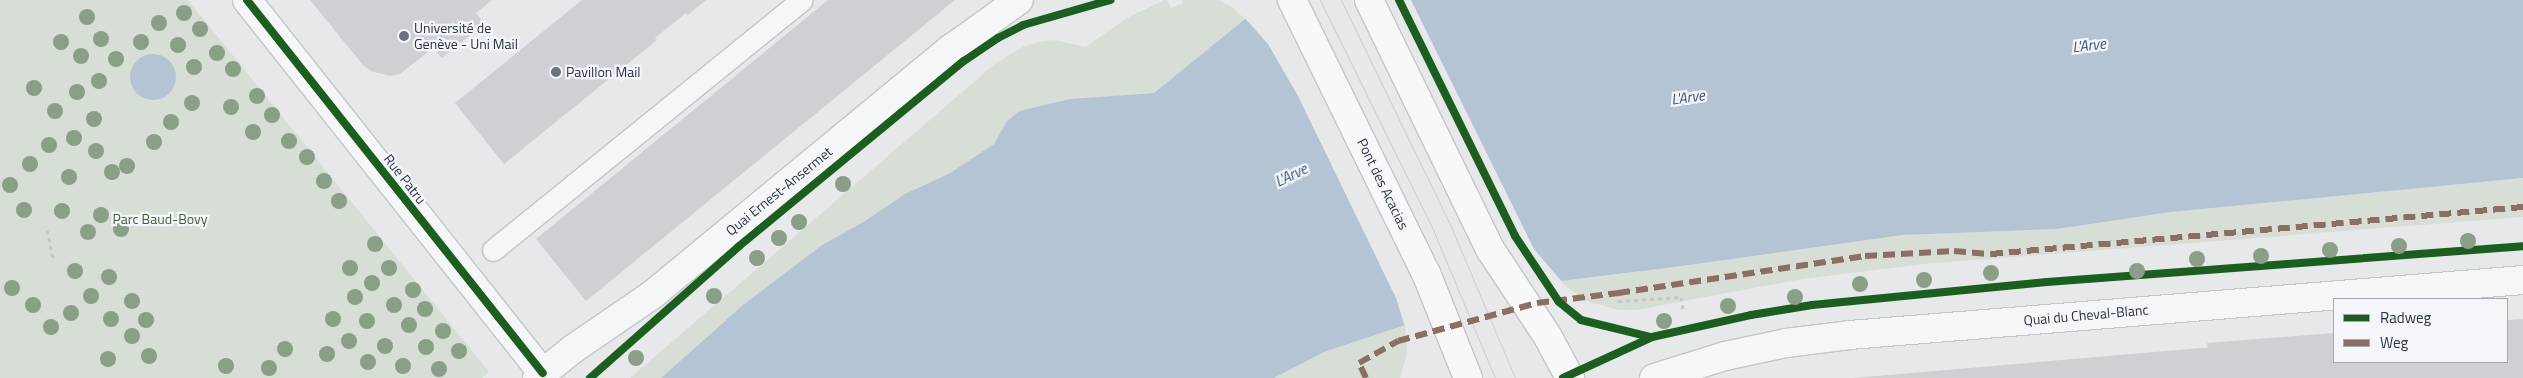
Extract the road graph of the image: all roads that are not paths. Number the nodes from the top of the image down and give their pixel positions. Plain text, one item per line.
1 (247, 0) edge
2 (802, 0) edge
3 (1019, 0) edge
4 (1292, 0) edge
5 (1369, 0) edge
6 (492, 250) dead end
7 (2523, 280) edge
8 (540, 375) edge
9 (1467, 375) edge
10 (1570, 378) edge
11 (1654, 378) edge

1 - 8 street, Rue Patru
2 - 6 lane
3 - 8 street, Quai Ernest-Ansermet
4 - 9 main road, Pont des Acacias
5 - 10 main road
7 - 11 street, Quai du Cheval-Blanc

